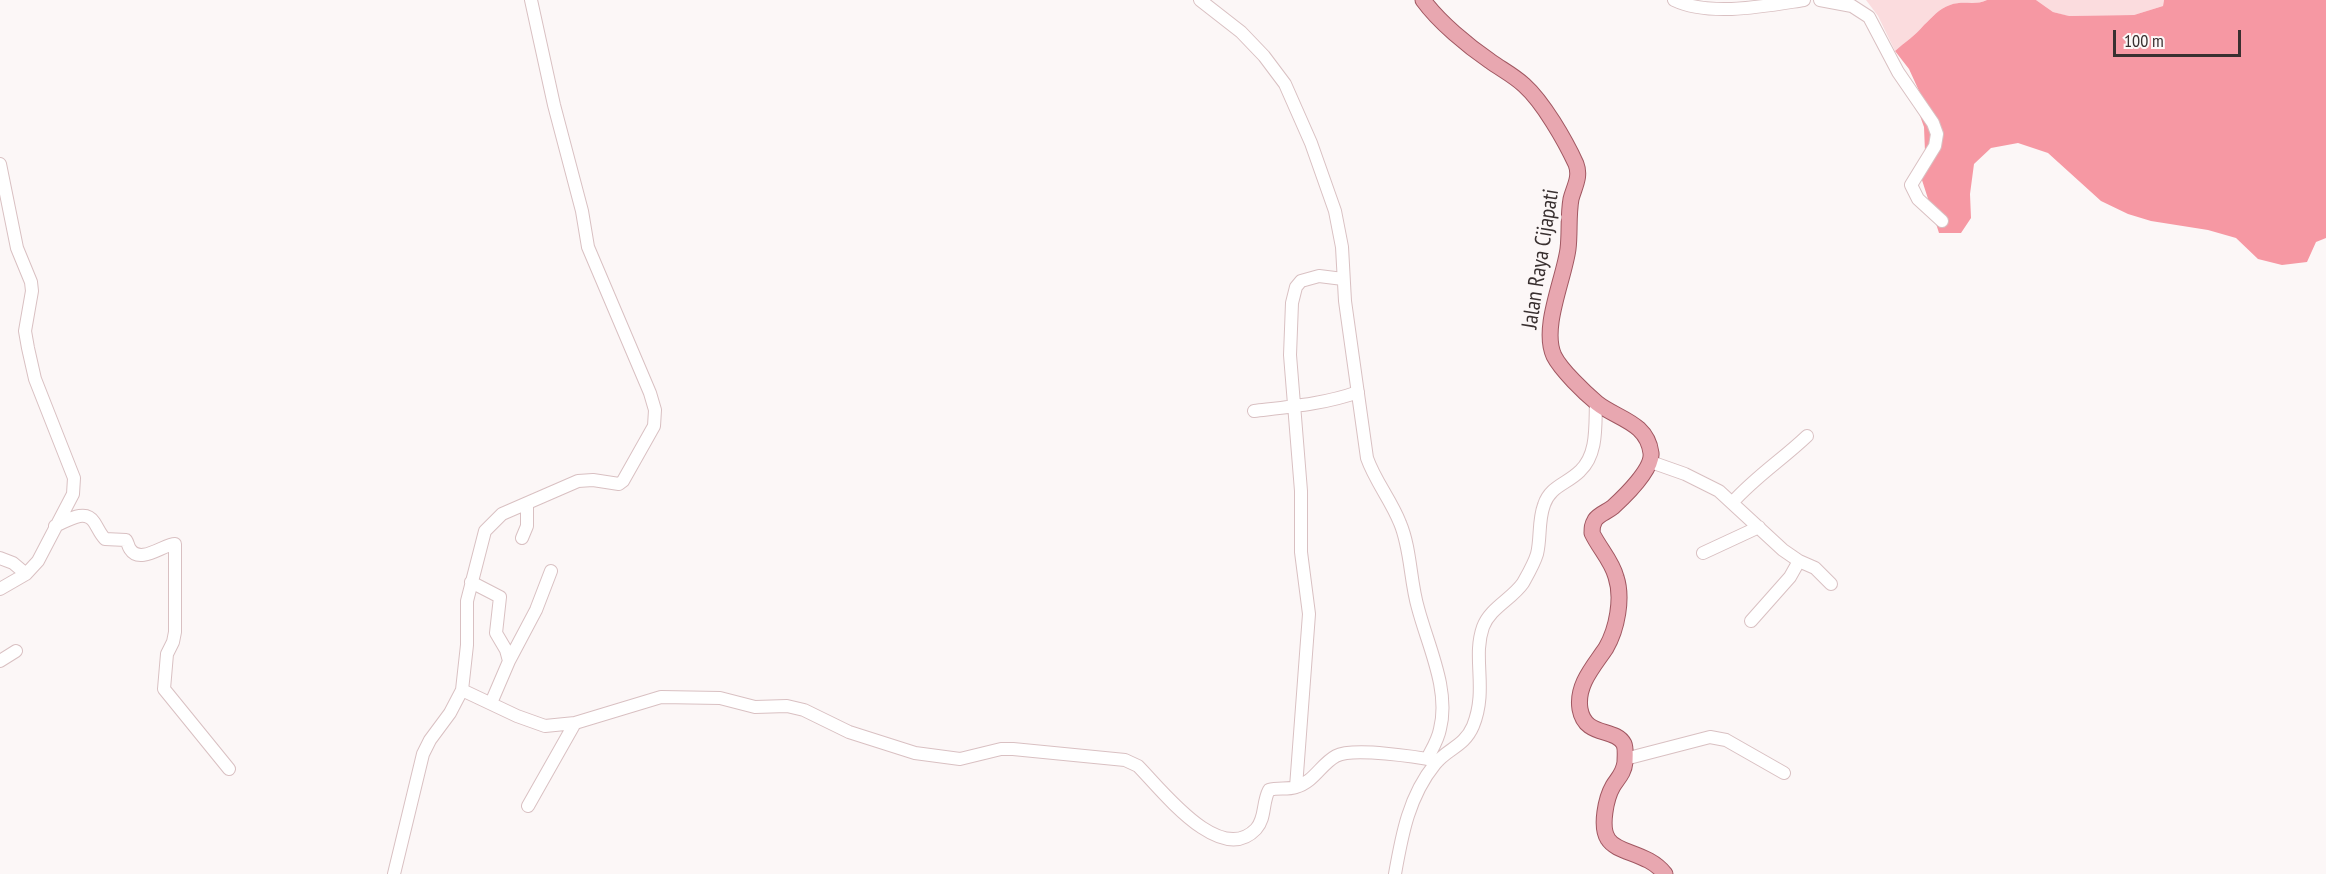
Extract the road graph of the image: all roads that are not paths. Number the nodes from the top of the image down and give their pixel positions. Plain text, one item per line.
1 (531, 0) edge
2 (1200, 0) edge
3 (1423, 0) edge
4 (1674, 0) edge
5 (1803, 0) edge
6 (1820, 0) edge
7 (0, 164) edge
8 (1942, 222) dead end
9 (1343, 279) junction
10 (1358, 392) junction
11 (1596, 402) junction
12 (1295, 406) junction
13 (1254, 411) dead end
14 (1807, 435) dead end
15 (1651, 462) junction
16 (1732, 503) junction
17 (527, 504) junction
18 (55, 526) junction
19 (1759, 527) junction
20 (522, 538) dead end
21 (1703, 553) dead end
22 (0, 558) edge
23 (1799, 561) junction
24 (551, 572) dead end
25 (26, 574) junction
26 (471, 582) junction
27 (1831, 584) dead end
28 (0, 589) edge
29 (1751, 621) dead end
30 (16, 651) dead end
31 (0, 661) edge
32 (509, 661) junction
33 (462, 690) junction
34 (491, 703) junction
35 (575, 723) junction
36 (1625, 759) junction
37 (1433, 760) junction
38 (229, 769) dead end
39 (1784, 773) dead end
40 (1296, 787) junction
41 (528, 806) dead end
42 (394, 874) edge
43 (1395, 874) edge
44 (1665, 874) edge

1 - 17 street
2 - 9 street
3 - 11 main road, Jalan Raya Cijapati
4 - 5 street
6 - 8 street
7 - 18 street
9 - 10 street
9 - 12 street
10 - 12 street
10 - 37 street
11 - 15 main road, Jalan Raya Cijapati
11 - 37 street
12 - 13 street
12 - 40 street
14 - 16 street
15 - 16 street
15 - 36 main road
16 - 19 street
17 - 20 street
17 - 26 street
18 - 25 street
18 - 38 street
19 - 21 street
19 - 23 street
22 - 25 street
23 - 27 street
23 - 29 street
24 - 32 street
25 - 28 street
26 - 32 street
26 - 33 street
30 - 31 street
32 - 34 street
33 - 34 street
33 - 42 street
34 - 35 street
35 - 40 street
35 - 41 street
36 - 39 street
36 - 44 main road
37 - 40 street
37 - 43 street

